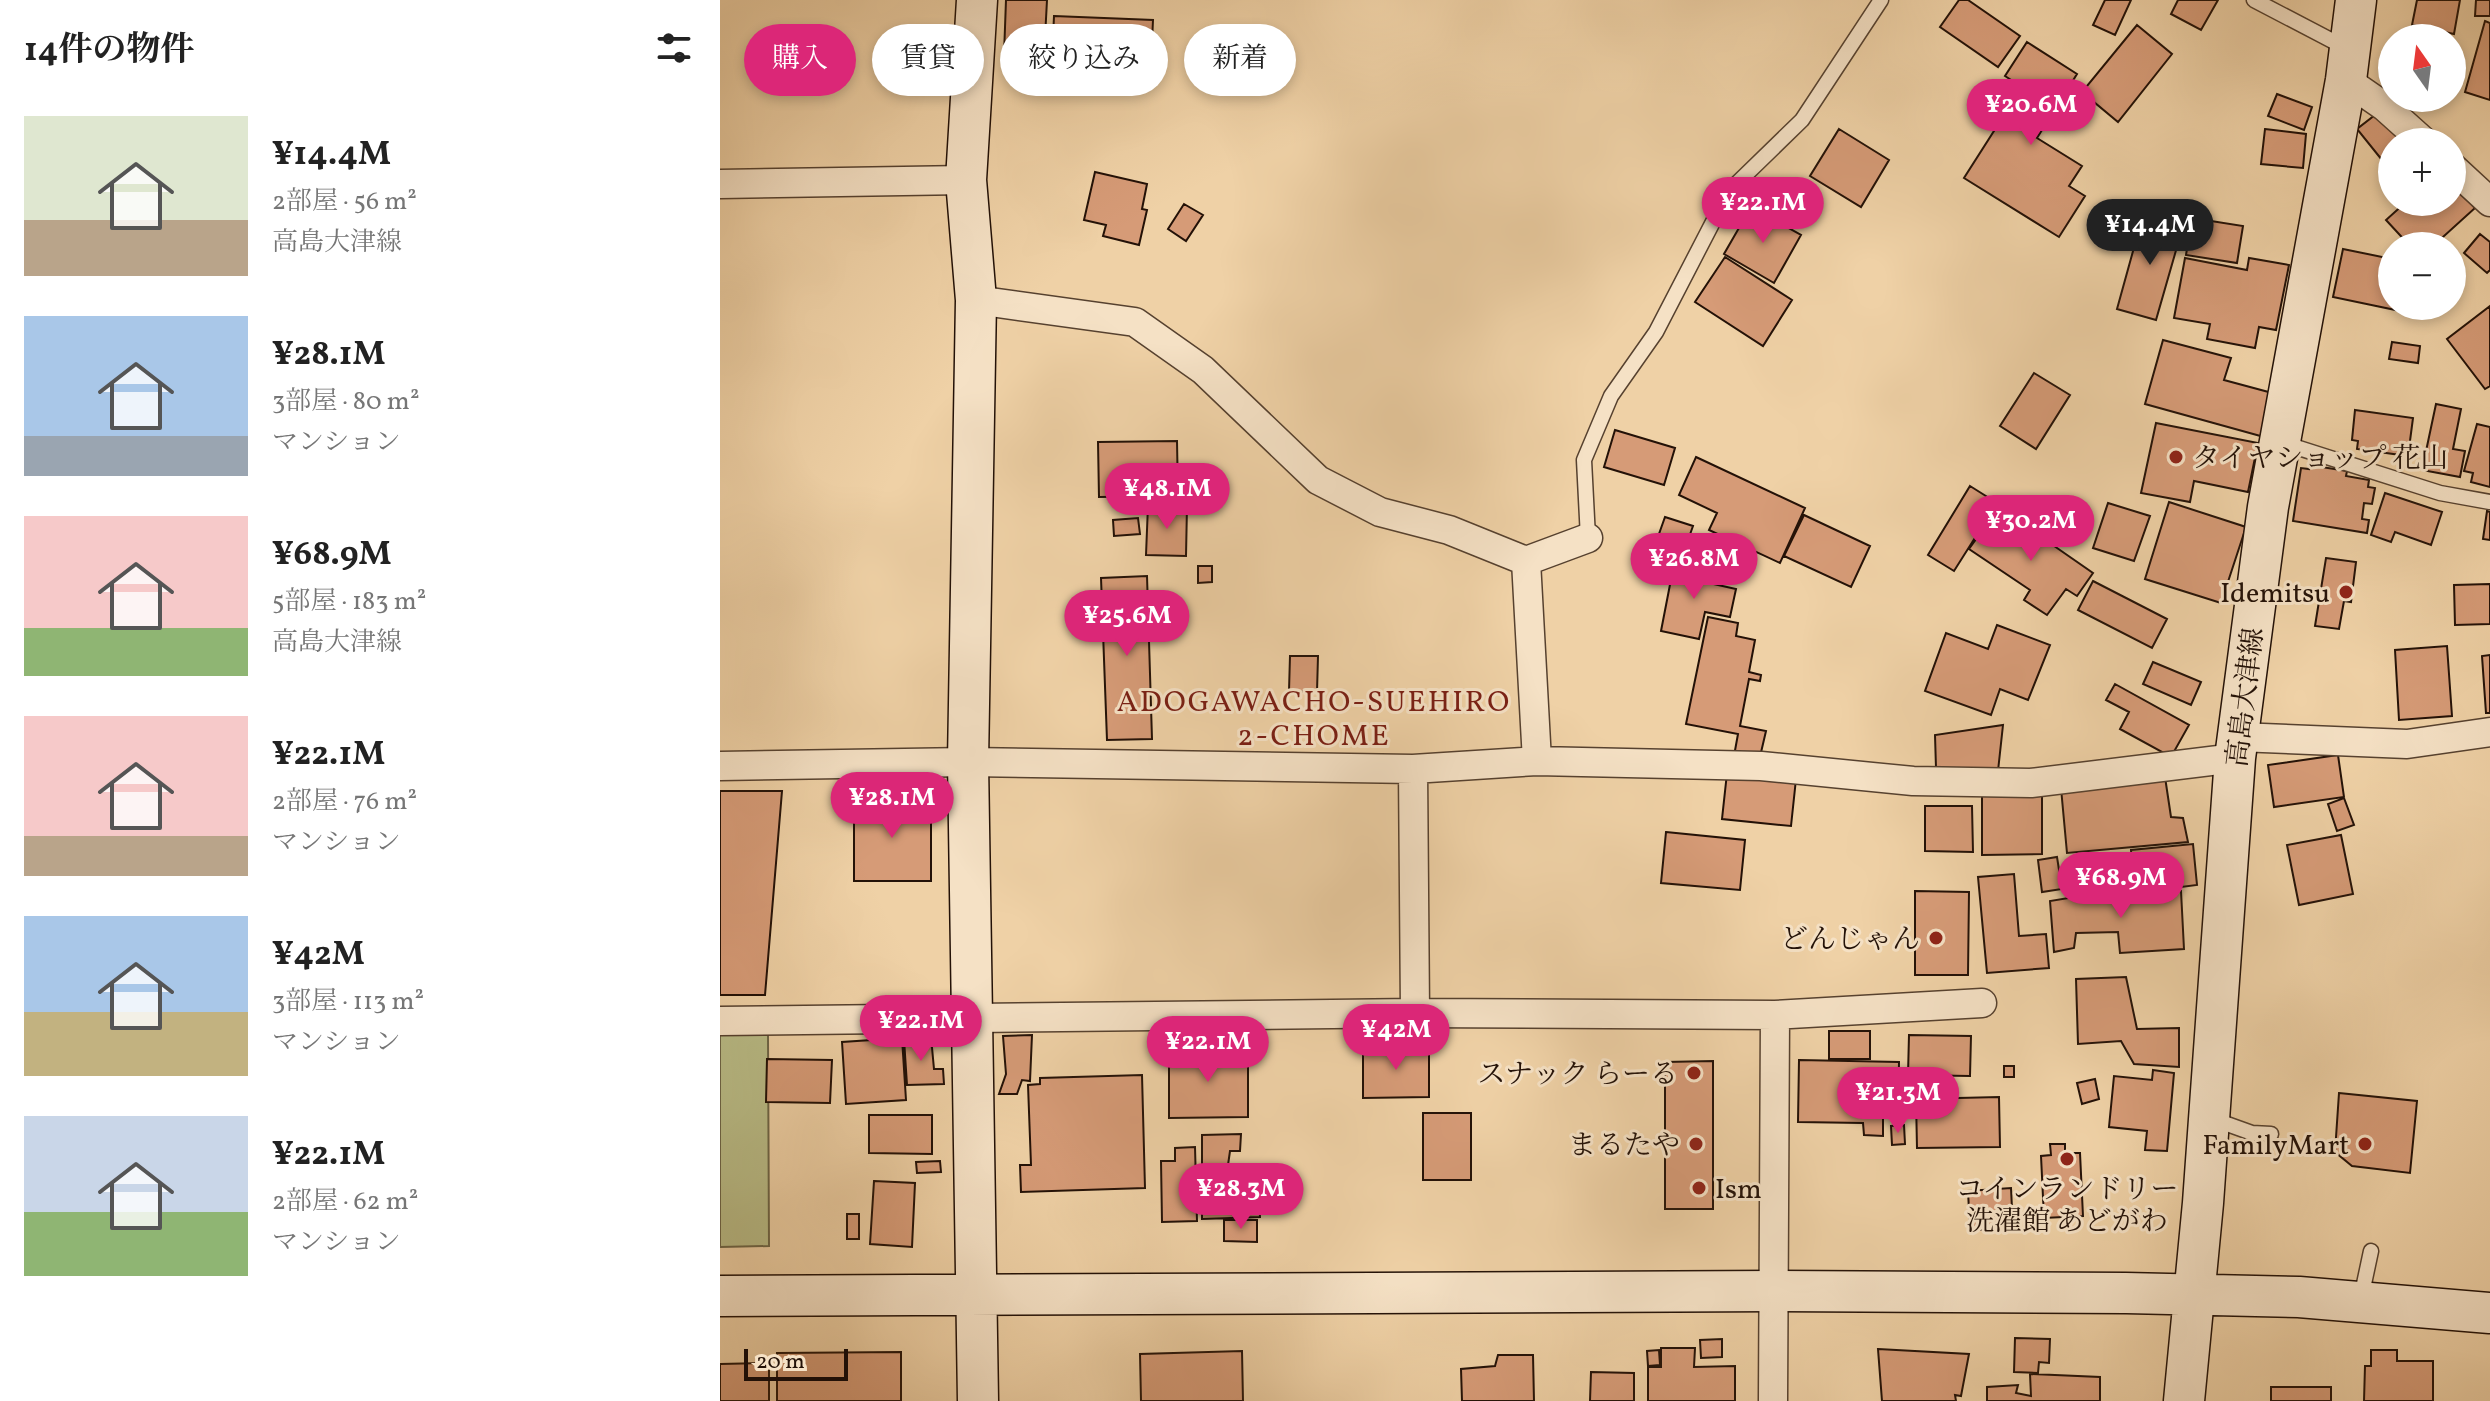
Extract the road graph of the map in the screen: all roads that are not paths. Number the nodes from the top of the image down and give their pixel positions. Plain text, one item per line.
1 (977, 0) edge
2 (1881, 0) edge
3 (2254, 0) edge
4 (2356, 0) edge
5 (2348, 65) junction
6 (2408, 128) edge
7 (966, 180) junction
8 (2466, 180) edge
9 (720, 184) edge
10 (2490, 202) edge
11 (976, 300) junction
12 (2279, 442) junction
13 (2490, 502) edge
14 (1588, 538) joint
15 (1526, 561) junction
16 (2490, 732) edge
17 (2237, 748) junction
18 (1537, 761) junction
19 (968, 762) junction
20 (720, 766) edge
21 (1413, 769) junction
22 (1982, 1003) dead end
23 (1415, 1013) junction
24 (1775, 1015) junction
25 (973, 1019) junction
26 (720, 1021) edge
27 (2209, 1117) junction
28 (2271, 1134) dead end
29 (2371, 1251) dead end
30 (1775, 1291) junction
31 (2195, 1293) junction
32 (978, 1295) junction
33 (720, 1296) edge
34 (2360, 1303) junction
35 (2490, 1313) edge
36 (978, 1401) edge
37 (1773, 1401) edge
38 (2184, 1401) edge

1 - 7 street
2 - 14 lane
3 - 5 lane
4 - 5 street, 高島大津線
5 - 6 street
5 - 12 street, 高島大津線
7 - 9 street
7 - 11 street
8 - 10 street
11 - 15 street
11 - 19 street
12 - 13 lane
12 - 17 street, 高島大津線
14 - 15 street
15 - 18 street
16 - 17 street
17 - 18 street
17 - 27 street, 高島大津線
18 - 21 street
19 - 20 street
19 - 21 street
19 - 25 street
21 - 23 street
22 - 24 street
23 - 24 street
23 - 25 street
24 - 30 street
25 - 26 street
25 - 32 street
27 - 28 lane
27 - 31 street, 高島大津線
29 - 34 lane
30 - 31 street
30 - 32 street
30 - 37 street
31 - 34 street
31 - 38 street, 高島大津線
32 - 33 street
32 - 36 street
34 - 35 street

